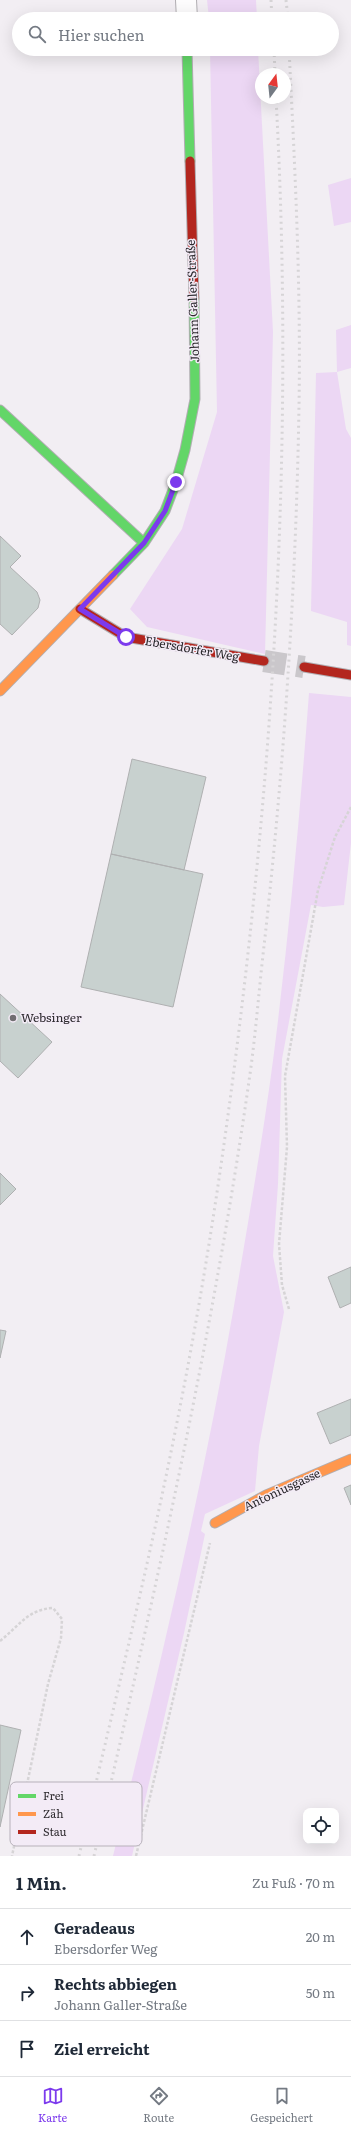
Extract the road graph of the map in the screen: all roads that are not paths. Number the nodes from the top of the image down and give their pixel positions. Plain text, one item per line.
1 (186, 0) edge
2 (187, 12) edge
3 (187, 56) edge
4 (0, 410) edge
5 (144, 543) junction
6 (80, 609) junction
7 (264, 661) tunnel mouth
8 (304, 667) tunnel mouth
9 (351, 675) edge
10 (0, 691) edge
11 (351, 1459) edge
12 (215, 1523) road end

1 - 2 street
3 - 5 street, Johann Galler-Straße
4 - 5 street
5 - 6 street, Johann Galler-Straße
6 - 7 street, Ebersdorfer Weg
6 - 10 street, Johann Galler-Straße
8 - 9 street
11 - 12 street, Antoniusgasse

